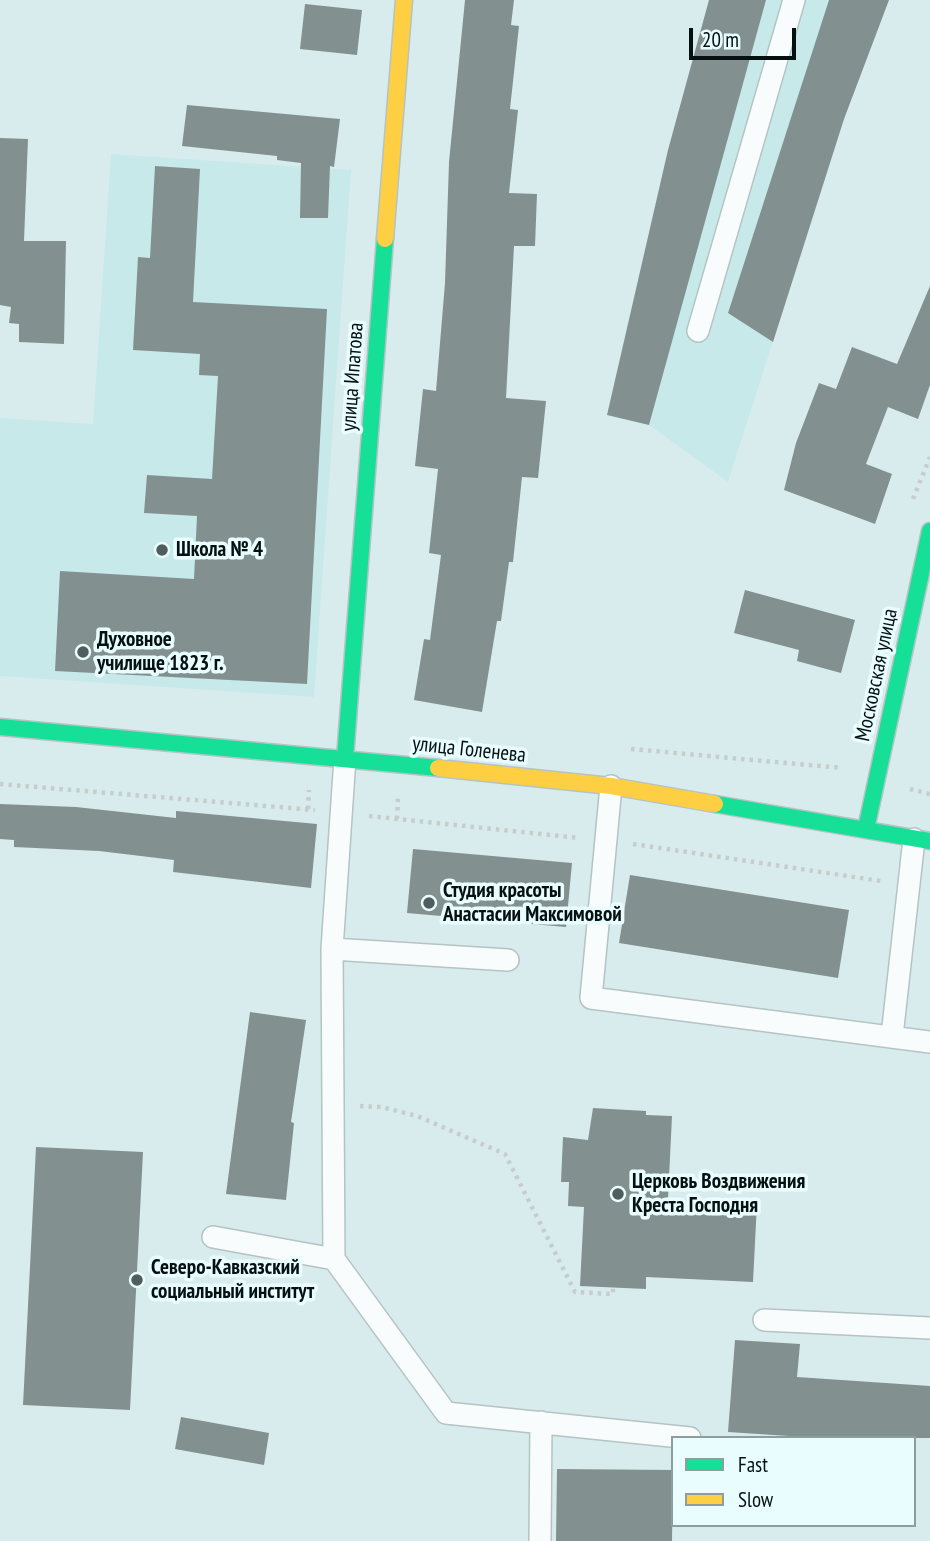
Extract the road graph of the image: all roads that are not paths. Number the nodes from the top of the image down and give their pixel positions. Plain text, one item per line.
1 (404, 0) edge
2 (794, 0) edge
3 (698, 331) dead end
4 (930, 531) edge
5 (0, 727) edge
6 (345, 758) junction
7 (611, 786) junction
8 (866, 830) junction
9 (922, 840) edge
10 (332, 950) junction
11 (508, 960) dead end
12 (892, 1035) junction
13 (930, 1042) edge
14 (214, 1237) dead end
15 (334, 1259) junction
16 (764, 1320) dead end
17 (930, 1328) edge
18 (541, 1422) junction
19 (671, 1436) edge
20 (540, 1541) edge

1 - 6 street, улица Ипатова
2 - 3 lane
4 - 8 street, Московская улица
5 - 6 street, улица Голенева
6 - 7 street, улица Голенева
6 - 10 lane
7 - 8 street, улица Голенева
7 - 12 lane
8 - 9 street, улица Голенева
9 - 12 lane
10 - 11 lane
10 - 15 lane
12 - 13 lane
14 - 15 lane
15 - 18 lane
16 - 17 lane
18 - 19 lane
18 - 20 lane

